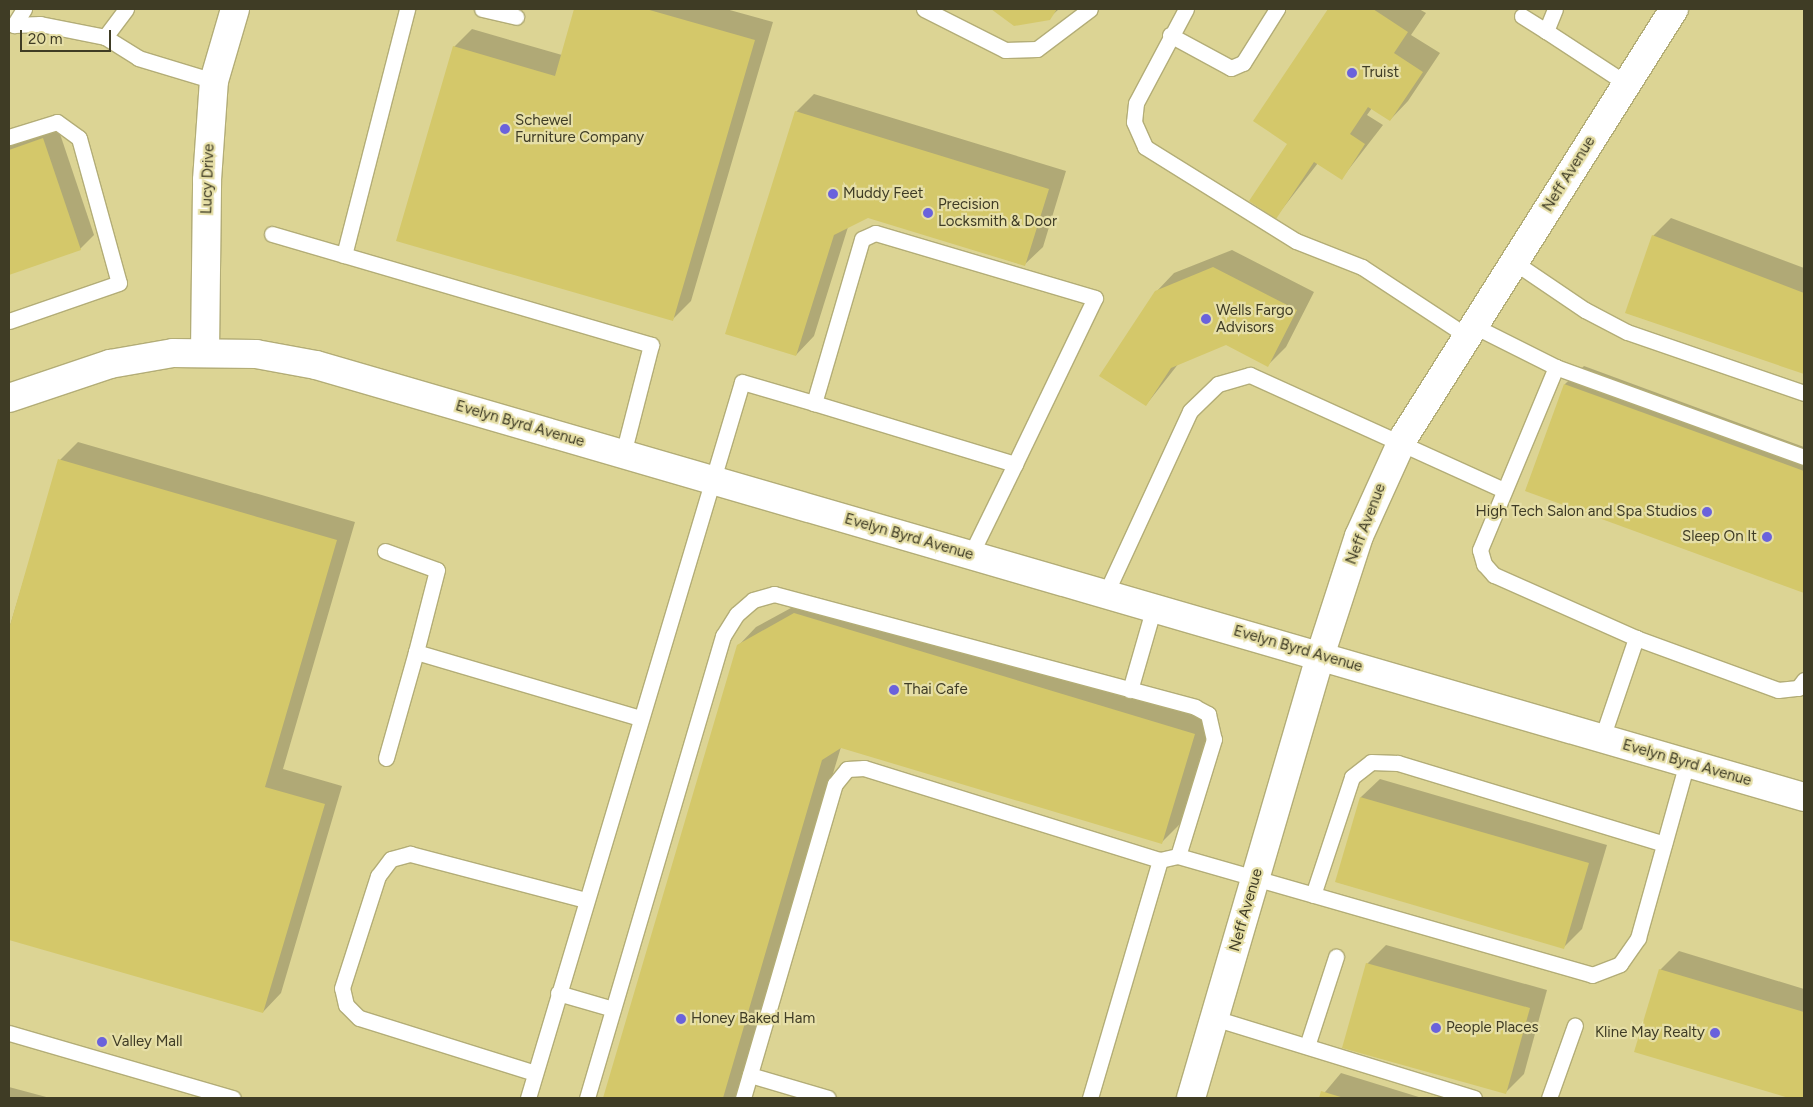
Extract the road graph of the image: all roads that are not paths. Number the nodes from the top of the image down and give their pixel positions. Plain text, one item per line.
1 (24, 9) edge
2 (126, 9) edge
3 (236, 9) edge
4 (407, 9) edge
5 (482, 9) edge
6 (924, 9) edge
7 (1090, 9) edge
8 (1186, 9) edge
9 (1277, 9) edge
10 (1555, 9) edge
11 (1674, 9) edge
12 (1522, 16) dead end
13 (516, 17) dead end
14 (12, 25) edge
15 (1546, 31) junction
16 (1170, 35) junction
17 (106, 37) junction
18 (214, 81) junction
19 (1627, 84) junction
20 (9, 137) edge
21 (272, 234) dead end
22 (344, 256) junction
23 (1514, 262) junction
24 (9, 321) edge
25 (1470, 331) junction
26 (205, 352) junction
27 (1556, 367) junction
28 (1804, 393) edge
29 (9, 398) edge
30 (814, 403) junction
31 (1400, 446) junction
32 (622, 454) junction
33 (1804, 457) edge
34 (1015, 464) junction
35 (712, 481) junction
36 (1503, 490) junction
37 (385, 551) dead end
38 (971, 554) junction
39 (1106, 594) junction
40 (1154, 607) junction
41 (1636, 638) junction
42 (416, 652) junction
43 (1320, 656) junction
44 (1804, 680) edge
45 (1130, 690) junction
46 (640, 718) junction
47 (1602, 738) junction
48 (386, 758) dead end
49 (1687, 762) junction
50 (1804, 797) edge
51 (1664, 844) junction
52 (1178, 856) junction
53 (1160, 860) junction
54 (1255, 878) junction
55 (1313, 895) junction
56 (585, 900) junction
57 (1336, 957) dead end
58 (558, 993) junction
59 (613, 1009) junction
60 (1214, 1018) junction
61 (1575, 1025) dead end
62 (9, 1033) edge
63 (1307, 1046) junction
64 (535, 1073) junction
65 (750, 1076) junction
66 (233, 1098) edge
67 (528, 1098) edge
68 (587, 1098) edge
69 (743, 1098) edge
70 (828, 1098) edge
71 (1090, 1098) edge
72 (1191, 1098) edge
73 (1474, 1098) edge
74 (1549, 1098) edge

1 - 14 lane
2 - 17 lane
3 - 18 street, Lucy Drive
4 - 22 lane
5 - 13 lane
6 - 7 lane
8 - 16 lane
9 - 16 lane
10 - 15 lane
11 - 19 street, Neff Avenue
12 - 15 lane
14 - 17 lane
15 - 19 lane
16 - 25 lane
17 - 18 lane
18 - 26 street, Lucy Drive
19 - 23 street, Neff Avenue
20 - 24 lane
21 - 22 lane
22 - 32 lane
23 - 25 street, Neff Avenue
23 - 28 lane
25 - 27 lane
25 - 31 street, Neff Avenue
26 - 29 street, Evelyn Byrd Avenue
26 - 32 street, Evelyn Byrd Avenue
27 - 33 lane
27 - 36 lane
30 - 34 lane
30 - 34 lane
30 - 35 lane
31 - 36 lane
31 - 39 lane
31 - 43 street, Neff Avenue
32 - 35 street, Evelyn Byrd Avenue
34 - 38 lane
35 - 38 street, Evelyn Byrd Avenue
35 - 46 lane
36 - 41 lane
37 - 42 lane
38 - 39 street, Evelyn Byrd Avenue
39 - 40 street, Evelyn Byrd Avenue
40 - 43 street, Evelyn Byrd Avenue
40 - 45 lane
41 - 44 lane
41 - 47 lane
42 - 46 lane
42 - 48 lane
43 - 47 street, Evelyn Byrd Avenue
43 - 54 street, Neff Avenue
45 - 52 lane
45 - 59 lane
46 - 56 lane
47 - 49 street, Evelyn Byrd Avenue
49 - 50 street, Evelyn Byrd Avenue
49 - 51 lane
51 - 55 lane
51 - 55 lane
52 - 53 lane
52 - 54 lane
53 - 65 lane
53 - 71 lane
54 - 55 lane
54 - 60 street, Neff Avenue
56 - 58 lane
56 - 64 lane
57 - 63 lane
58 - 59 lane
58 - 64 lane
59 - 68 lane
60 - 63 lane
60 - 72 street, Neff Avenue
61 - 74 lane
62 - 66 lane
63 - 73 lane
64 - 67 lane
65 - 69 lane
65 - 70 lane

